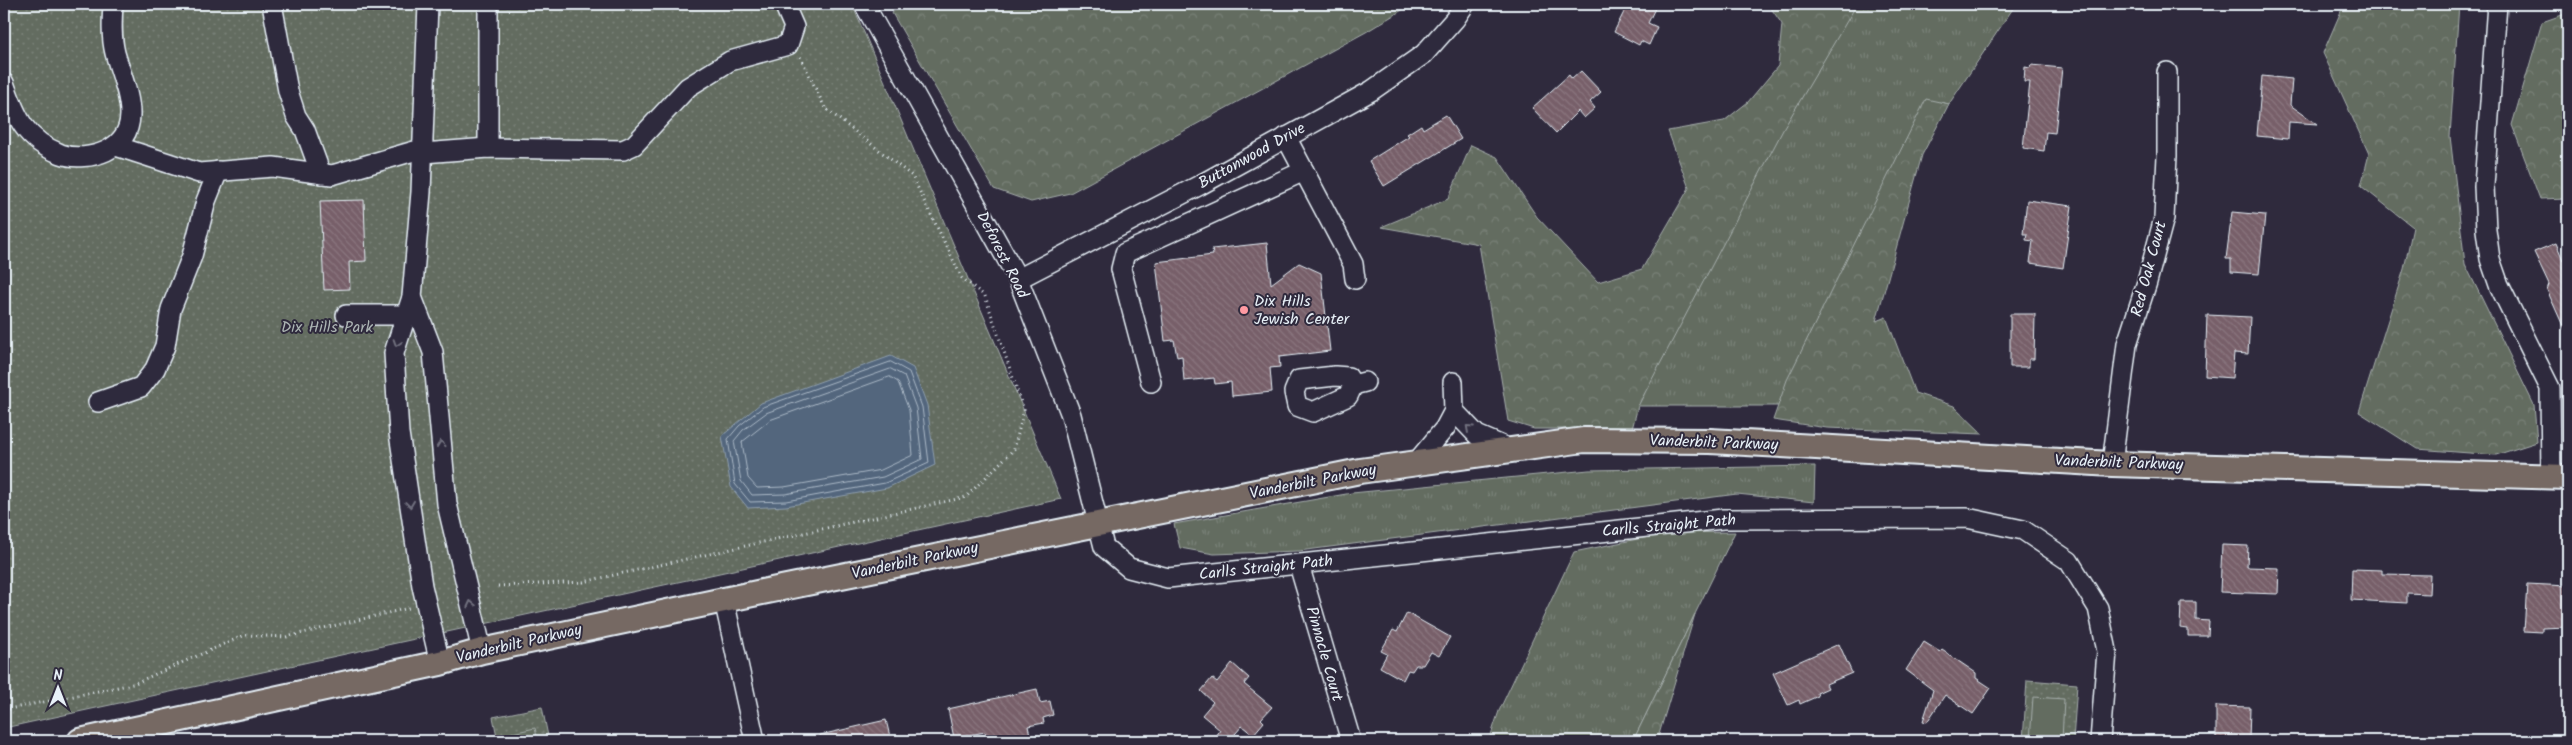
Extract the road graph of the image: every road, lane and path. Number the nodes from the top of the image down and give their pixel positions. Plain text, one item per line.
1 (113, 4) edge
2 (272, 4) edge
3 (428, 4) edge
4 (488, 4) edge
5 (784, 4) edge
6 (864, 4) edge
7 (1465, 4) edge
8 (2497, 4) edge
9 (792, 38) junction
10 (2166, 72) dead end
11 (4, 83) edge
12 (1286, 137) junction
13 (116, 146) junction
14 (488, 148) junction
15 (418, 152) junction
16 (218, 171) junction
17 (1304, 171) junction
18 (321, 174) junction
19 (1018, 279) junction
20 (1355, 279) dead end
21 (412, 297) junction
22 (346, 315) dead end
23 (406, 315) junction
24 (1152, 382) dead end
25 (1453, 382) dead end
26 (98, 402) dead end
27 (1454, 411) junction
28 (1512, 450) junction
29 (1415, 464) junction
30 (2112, 464) junction
31 (2560, 476) edge
32 (1100, 523) junction
33 (1299, 565) junction
34 (498, 586) dead end
35 (724, 600) junction
36 (410, 608) dead end
37 (482, 651) junction
38 (440, 662) junction
39 (4, 710) edge
40 (80, 741) edge
41 (755, 741) edge
42 (1351, 741) edge
43 (2100, 741) edge

1 - 13 street
2 - 18 street
3 - 15 street
4 - 14 street
5 - 9 street
6 - 19 street, Deforest Road
7 - 12 street, Buttonwood Drive
8 - 31 street
9 - 14 street
9 - 34 path
10 - 30 street, Red Oak Court
11 - 13 street
12 - 17 street
12 - 19 street, Buttonwood Drive
13 - 16 street
14 - 15 street
15 - 18 street
15 - 21 street
16 - 18 street
16 - 26 street
17 - 20 street
17 - 24 street
19 - 32 street, Deforest Road
21 - 23 street
37 -> 21 street
22 - 23 street
23 -> 38 street
25 - 27 street
28 -> 27 street
27 - 29 street
28 - 29 main road, Vanderbilt Parkway
28 - 30 main road, Vanderbilt Parkway
29 - 32 main road, Vanderbilt Parkway
30 - 31 main road, Vanderbilt Parkway
32 - 33 street, Carlls Straight Path
32 - 35 main road, Vanderbilt Parkway
33 - 42 street, Pinnacle Court
33 - 43 street, Carlls Straight Path
35 - 37 main road, Vanderbilt Parkway
35 - 41 street
36 - 39 path
37 - 38 main road, Vanderbilt Parkway
38 - 40 main road, Vanderbilt Parkway

